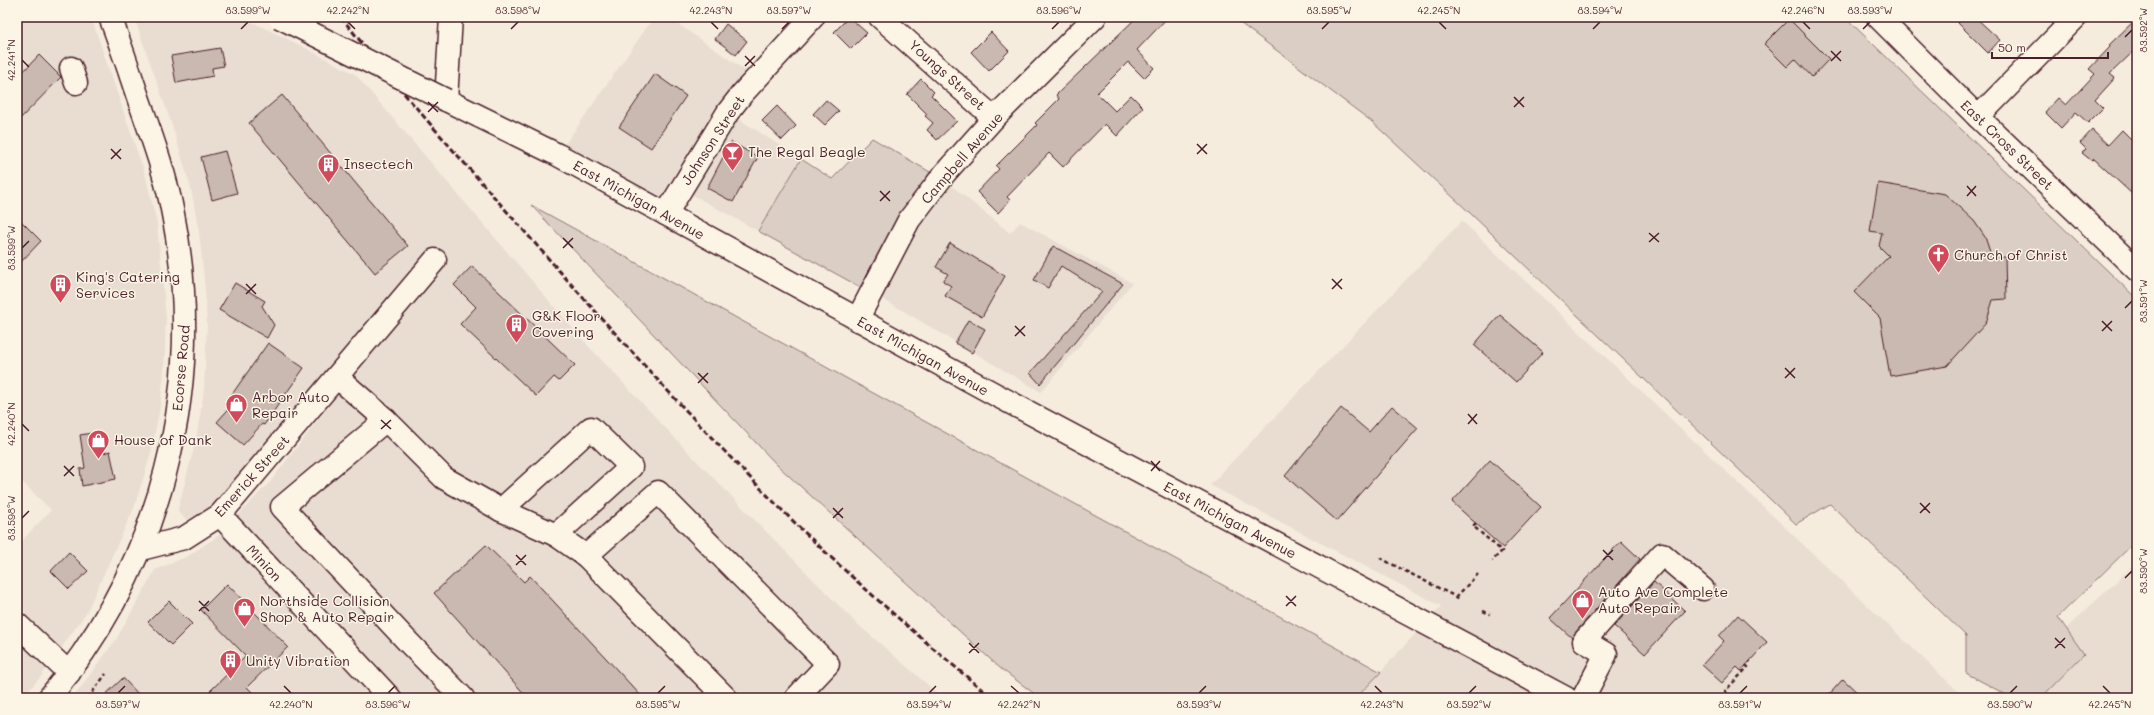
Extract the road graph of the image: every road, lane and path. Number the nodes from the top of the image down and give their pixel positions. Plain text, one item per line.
1 (279, 17) edge
2 (451, 17) edge
3 (813, 17) edge
4 (880, 17) edge
5 (1095, 17) edge
6 (1878, 17) edge
7 (2076, 17) edge
8 (112, 19) edge
9 (446, 100) junction
10 (1978, 117) junction
11 (994, 118) junction
12 (666, 214) junction
13 (435, 260) dead end
14 (2137, 270) edge
15 (857, 320) junction
16 (337, 377) junction
17 (386, 420) junction
18 (501, 510) junction
19 (220, 515) junction
20 (1476, 523) dead end
21 (556, 535) junction
22 (140, 549) junction
23 (586, 556) junction
24 (1380, 558) dead end
25 (1492, 562) dead end
26 (1478, 574) dead end
27 (1703, 589) dead end
28 (1456, 596) junction
29 (1460, 599) dead end
30 (1483, 611) dead end
31 (1490, 614) dead end
32 (17, 624) edge
33 (1746, 666) dead end
34 (69, 673) junction
35 (106, 674) dead end
36 (49, 698) edge
37 (88, 698) edge
38 (390, 698) edge
39 (463, 698) edge
40 (726, 698) edge
41 (796, 698) edge
42 (1566, 698) edge
43 (1583, 698) edge
44 (1732, 698) edge

1 - 9 main road, East Michigan Avenue, bridge
2 - 9 main road
3 - 12 main road, Johnson Street
4 - 11 main road, Youngs Street
5 - 11 main road, Campbell Avenue
6 - 10 main road, East Cross Street
7 - 10 main road
8 - 22 main road, Ecorse Road
9 - 12 main road, East Michigan Avenue
10 - 14 main road, East Cross Street
11 - 15 main road, Campbell Avenue
12 - 15 main road, East Michigan Avenue
13 - 16 main road, Emerick Street
15 - 42 main road, East Michigan Avenue
16 - 17 main road
16 - 19 main road, Emerick Street
17 - 18 main road
17 - 39 main road
18 - 21 main road
18 - 21 main road
19 - 22 main road, Emerick Street
19 - 38 main road, Minion
20 - 25 path
21 - 23 main road
22 - 34 main road, Ecorse Road
23 - 40 main road
23 - 41 main road
24 - 28 path
26 - 28 path
27 - 43 main road
28 - 29 path
30 - 31 path
32 - 34 main road
33 - 44 path
34 - 36 main road, Ecorse Road
35 - 37 path

